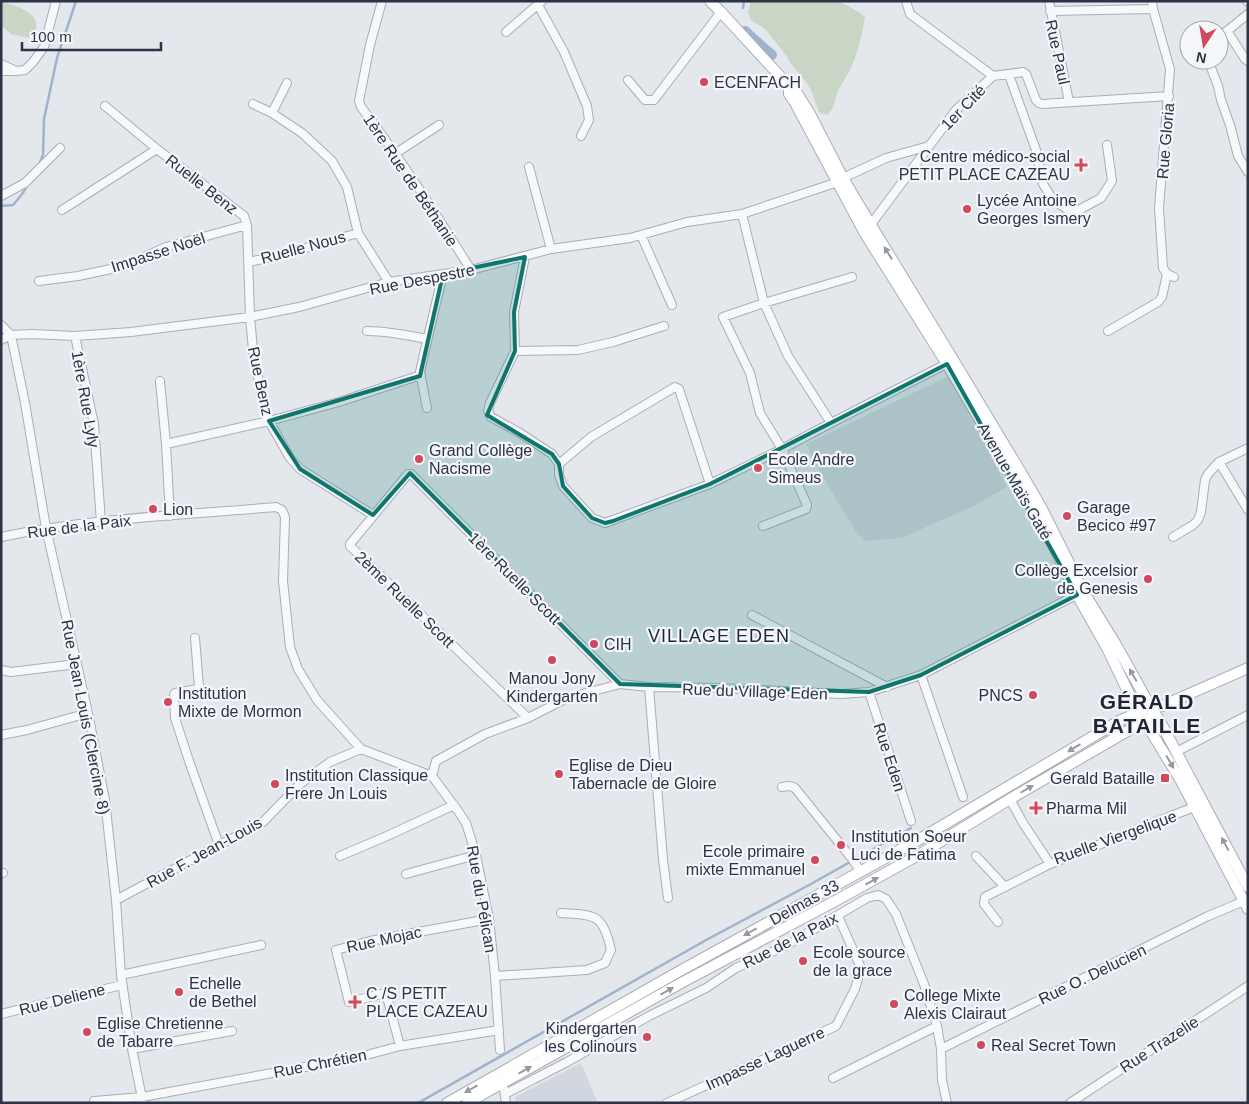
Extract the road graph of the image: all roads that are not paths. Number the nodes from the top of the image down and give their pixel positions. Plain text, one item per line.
1 (56, 1) edge
2 (382, 1) edge
3 (710, 1) edge
4 (906, 1) edge
5 (1049, 1) edge
6 (540, 3) edge
7 (1153, 5) edge
8 (1050, 11) junction
9 (721, 12) junction
10 (1248, 14) edge
11 (1229, 28) edge
12 (506, 32) dead end
13 (1229, 40) edge
14 (1248, 61) edge
15 (1, 64) edge
16 (1212, 70) edge
17 (1, 71) edge
18 (16, 71) junction
19 (1009, 74) junction
20 (993, 76) junction
21 (628, 80) dead end
22 (287, 83) dead end
23 (1169, 96) junction
24 (1069, 102) junction
25 (254, 104) dead end
26 (105, 106) dead end
27 (272, 113) junction
28 (439, 125) dead end
29 (581, 136) dead end
30 (1107, 145) dead end
31 (929, 146) junction
32 (60, 148) dead end
33 (157, 149) junction
34 (396, 154) junction
35 (529, 167) dead end
36 (1248, 172) edge
37 (841, 180) junction
38 (1, 196) edge
39 (62, 210) dead end
40 (742, 214) junction
41 (247, 225) junction
42 (867, 229) junction
43 (358, 233) junction
44 (641, 235) junction
45 (551, 249) junction
46 (525, 257) junction
47 (249, 262) junction
48 (471, 270) junction
49 (443, 274) junction
50 (852, 277) dead end
51 (39, 281) dead end
52 (389, 282) junction
53 (764, 303) junction
54 (672, 305) dead end
55 (250, 317) junction
56 (1, 325) edge
57 (664, 326) dead end
58 (367, 331) dead end
59 (1108, 331) dead end
60 (11, 334) junction
61 (75, 336) junction
62 (427, 339) junction
63 (1, 340) edge
64 (515, 351) junction
65 (950, 362) junction
66 (421, 375) junction
67 (160, 381) dead end
68 (427, 408) dead end
69 (269, 421) junction
70 (831, 423) junction
71 (166, 444) junction
72 (1248, 448) edge
73 (782, 450) junction
74 (1219, 462) junction
75 (559, 464) junction
76 (410, 474) joint
77 (710, 484) junction
78 (1248, 510) edge
79 (373, 515) junction
80 (170, 516) junction
81 (101, 522) junction
82 (763, 526) dead end
83 (46, 528) junction
84 (1, 536) edge
85 (1173, 537) dead end
86 (1080, 593) junction
87 (752, 615) dead end
88 (195, 638) dead end
89 (77, 664) junction
90 (1248, 668) edge
91 (1, 670) edge
92 (921, 676) junction
93 (620, 684) junction
94 (648, 687) junction
95 (887, 687) junction
96 (869, 692) junction
97 (1153, 711) junction
98 (1138, 712) junction
99 (88, 713) junction
100 (1248, 715) edge
101 (528, 718) junction
102 (1144, 721) junction
103 (1, 735) edge
104 (361, 749) junction
105 (1176, 752) junction
106 (432, 776) junction
107 (782, 787) dead end
108 (963, 797) dead end
109 (1010, 799) junction
110 (454, 805) junction
111 (1194, 807) junction
112 (911, 821) dead end
113 (219, 845) junction
114 (476, 855) junction
115 (340, 856) dead end
116 (976, 856) dead end
117 (1050, 864) junction
118 (860, 871) junction
119 (406, 874) dead end
120 (1005, 887) junction
121 (1248, 887) edge
122 (668, 898) dead end
123 (116, 900) junction
124 (1246, 905) edge
125 (561, 913) dead end
126 (838, 916) junction
127 (489, 919) junction
128 (998, 922) dead end
129 (261, 946) dead end
130 (121, 975) junction
131 (495, 976) junction
132 (122, 984) junction
133 (1248, 986) edge
134 (1, 1014) edge
135 (937, 1026) junction
136 (499, 1030) junction
137 (232, 1031) dead end
138 (400, 1046) junction
139 (132, 1048) junction
140 (941, 1049) junction
141 (500, 1050) dead end
142 (503, 1078) junction
143 (833, 1078) dead end
144 (505, 1094) junction
145 (142, 1100) edge
146 (94, 1103) edge
147 (447, 1103) edge
148 (467, 1103) edge
149 (506, 1103) edge
150 (667, 1103) edge
151 (947, 1103) edge
152 (1070, 1103) edge

1 - 18 street
2 - 34 street, 1ère Rue de Béthanie
3 - 9 main road, Avenue Maïs Gaté
4 - 20 street, 1er Cité
5 - 8 street, Rue Paul
6 - 12 street
6 - 29 street
7 - 8 street
7 - 23 street, Rue Gloria
8 - 24 street, Rue Paul
9 - 21 street
9 - 37 main road, Avenue Maïs Gaté
10 - 11 street
13 - 14 street
15 - 18 street
16 - 36 street
17 - 18 street
19 - 20 street
19 - 24 street
19 - 30 street
20 - 31 street, 1er Cité
22 - 27 street
23 - 24 street
23 - 59 street, Rue Gloria
25 - 27 street
26 - 33 street, Ruelle Benz
27 - 43 street
28 - 34 street
31 - 37 street, Rue Despestre
31 - 42 street, 1er Cité
32 - 38 street
33 - 39 street
33 - 41 street, Ruelle Benz
34 - 48 street, 1ère Rue de Béthanie
35 - 45 street
37 - 40 street, Rue Despestre
37 - 42 main road, Avenue Maïs Gaté
40 - 44 street, Rue Despestre
40 - 53 street
41 - 47 street, Ruelle Benz
41 - 51 street, Impasse Noël
42 - 65 main road, Avenue Maïs Gaté
43 - 47 street, Ruelle Nous
43 - 52 street
44 - 45 street, Rue Despestre
44 - 54 street
45 - 46 street, Rue Despestre
46 - 48 street, Rue Despestre
46 - 64 street
47 - 55 street, Ruelle Benz
48 - 49 street, Rue Despestre
49 - 52 street, Rue Despestre
49 - 62 street
50 - 53 street
52 - 55 street, Rue Despestre
53 - 70 street
53 - 73 street
55 - 61 street, Rue Despestre
55 - 69 street, Rue Benz
56 - 60 street
57 - 64 street
58 - 62 street
60 - 61 street, Rue Despestre
60 - 63 street
60 - 83 street, Rue Jean Louis (Clercine 8)
61 - 81 street, 1ère Rue Lyly
62 - 66 street
64 - 75 street
65 - 70 street
65 - 86 main road, Avenue Maïs Gaté
66 - 68 street
66 - 69 street
67 - 71 street
69 - 71 street
69 - 79 street, Rue Benz
70 - 73 street
71 - 80 street
72 - 74 street
73 - 77 street
73 - 82 street
74 - 78 street
74 - 85 street
75 - 77 street
75 - 77 street
76 - 79 street, 2ème Ruelle Scott
76 - 93 street, 1ère Ruelle Scott
79 - 101 street, 2ème Ruelle Scott
80 - 81 street, Rue de la Paix
80 - 104 street, Rue de la Paix
81 - 83 street, Rue de la Paix
83 - 84 street, Rue de la Paix
83 - 89 street, Rue Jean Louis (Clercine 8)
86 - 92 street, Rue du Village Eden
97 -> 86 main road, Avenue Maïs Gaté
86 - 98 main road, Avenue Maïs Gaté
87 - 95 street
88 - 113 street
89 - 91 street
89 - 99 street, Rue Jean Louis (Clercine 8)
90 - 97 main road, Delmas 33
92 - 95 street, Rue du Village Eden
92 - 108 street
93 - 94 street, Rue du Village Eden
93 - 101 street, Rue du Village Eden
94 - 96 street, Rue du Village Eden
94 - 122 street
95 - 96 street, Rue du Village Eden
96 - 112 street, Rue Eden
97 - 98 main road, Delmas 33
97 - 102 main road, Delmas 33
97 - 105 main road, Avenue Maïs Gaté
98 - 102 main road, Avenue Maïs Gaté
98 -> 118 main road, Delmas 33
99 - 103 street
99 - 123 street, Rue Jean Louis (Clercine 8)
100 - 105 street
101 - 106 street, Rue du Village Eden
109 -> 102 main road, Delmas 33
102 -> 111 main road, Avenue Maïs Gaté
104 - 106 street
104 - 113 street, Rue F. Jean-Louis
121 -> 105 main road, Avenue Maïs Gaté
106 - 110 street, Rue du Pélican
107 - 118 street
109 - 117 street, Ruelle Viergelique
142 -> 109 main road, Delmas 33
110 - 114 street, Rue du Pélican
110 - 115 street
111 - 117 street, Ruelle Viergelique
111 - 124 main road, Avenue Maïs Gaté
113 - 123 street, Rue F. Jean-Louis
114 - 119 street
114 - 127 street, Rue du Pélican
116 - 120 street
117 - 120 street
118 -> 142 main road, Delmas 33
120 - 128 street
123 - 130 street, Rue Jean Louis (Clercine 8)
124 - 140 street, Rue O. Delucien
125 - 131 street
126 - 135 street, Rue de la Paix
126 - 144 street, Rue de la Paix
126 - 150 street, Impasse Laguerre
127 - 131 street, Rue du Pélican
127 - 138 street, Rue Mojac
129 - 130 street
130 - 132 street, Rue Jean Louis (Clercine 8)
131 - 136 street, Rue du Pélican
132 - 134 street, Rue Deliene
132 - 139 street, Rue Jean Louis (Clercine 8)
133 - 152 street, Rue Trazelie
135 - 140 street, Rue de la Paix
135 - 143 street
136 - 138 street, Rue Chrétien
136 - 141 street, Rue du Pélican
137 - 139 street
138 - 145 street, Rue Chrétien
139 - 145 street, Rue Jean Louis (Clercine 8)
140 - 151 street, Rue de la Paix
142 - 144 street
142 -> 147 main road, Delmas 33
142 - 148 main road, Delmas 33
144 - 149 street
145 - 146 street, Rue Chrétien

